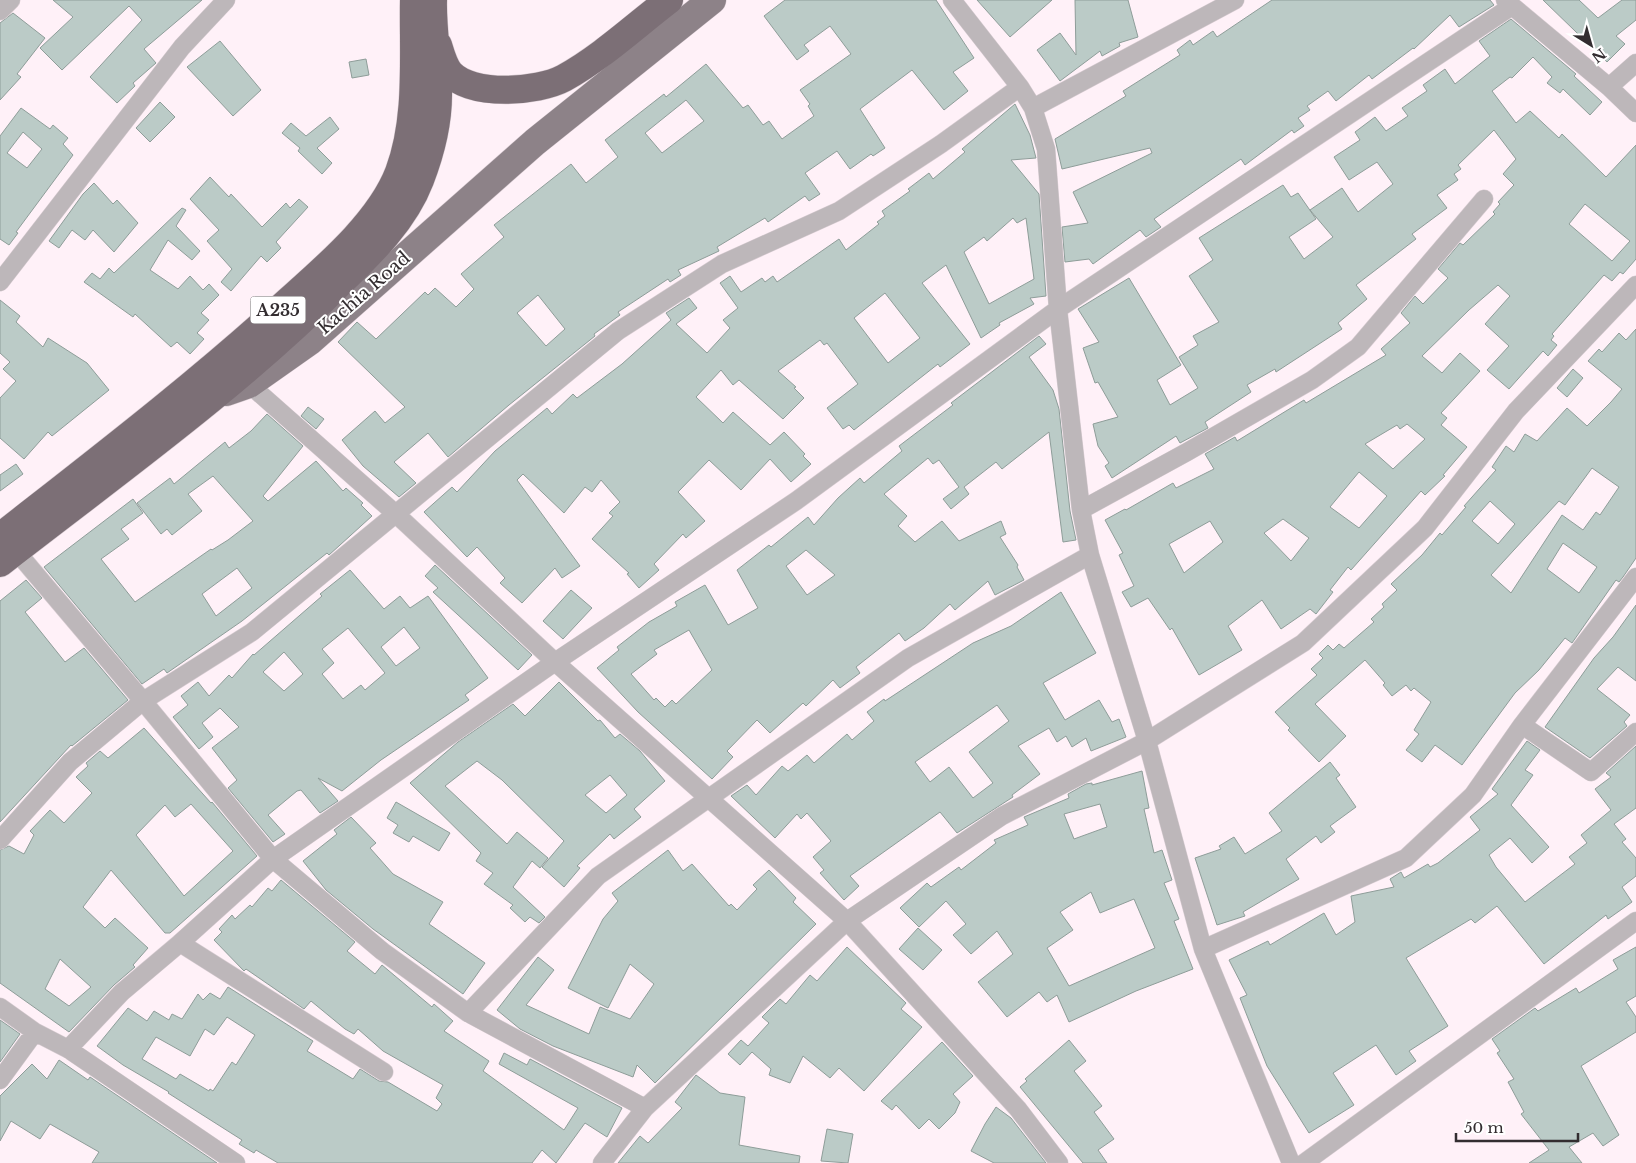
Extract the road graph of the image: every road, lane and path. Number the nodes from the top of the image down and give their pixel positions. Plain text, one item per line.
1 (11, 0) edge
2 (226, 0) edge
3 (414, 0) edge
4 (433, 0) edge
5 (669, 0) edge
6 (712, 0) edge
7 (952, 0) edge
8 (1235, 0) edge
9 (1508, 3) edge
10 (0, 11) edge
11 (432, 28) junction
12 (1636, 63) edge
13 (1020, 86) junction
14 (1609, 87) junction
15 (1033, 108) junction
16 (1636, 113) edge
17 (1484, 199) dead end
18 (0, 282) edge
19 (1636, 285) edge
20 (1058, 309) junction
21 (249, 384) junction
22 (215, 395) junction
23 (1081, 510) junction
24 (397, 515) junction
25 (5, 550) edge
26 (1090, 555) junction
27 (1636, 578) edge
28 (555, 662) junction
29 (143, 701) junction
30 (1522, 725) junction
31 (1636, 732) edge
32 (1147, 742) junction
33 (708, 799) junction
34 (0, 840) edge
35 (273, 859) junction
36 (1636, 920) edge
37 (847, 921) junction
38 (180, 943) junction
39 (1203, 949) junction
40 (0, 1007) edge
41 (468, 1013) junction
42 (35, 1032) junction
43 (68, 1049) junction
44 (384, 1072) dead end
45 (0, 1080) edge
46 (646, 1108) junction
47 (236, 1163) edge
48 (602, 1163) edge
49 (1059, 1163) edge
50 (1291, 1163) edge
51 (1304, 1163) edge

1 - 10 street
2 - 18 street
3 - 25 highway, A235
4 - 11 highway, A235
5 - 11 highway
6 - 21 main road, Kachia Road
7 - 13 street
8 - 15 street
9 - 14 street
9 - 20 street
11 - 22 highway, A235
12 - 14 street
13 - 15 street
13 - 24 street
14 - 16 street
15 - 20 street
17 - 23 street
19 - 32 street
20 - 23 street
20 - 28 street
21 - 22 main road, Kachia Road
21 - 24 street
22 - 25 highway, Kachia Road / A235
23 - 26 street
24 - 28 street
24 - 29 street
25 - 29 street
26 - 32 street
26 - 33 street
27 - 30 street
28 - 33 street
28 - 35 street
29 - 34 street
29 - 35 street
30 - 31 street
30 - 39 street
32 - 37 street
32 - 39 street
33 - 37 street
33 - 41 street
35 - 38 street
35 - 41 street
36 - 51 street
37 - 46 street
37 - 49 street
38 - 43 street
38 - 44 street
39 - 50 street
40 - 42 street
41 - 46 street
42 - 43 street
42 - 45 street
43 - 47 street
46 - 48 street

